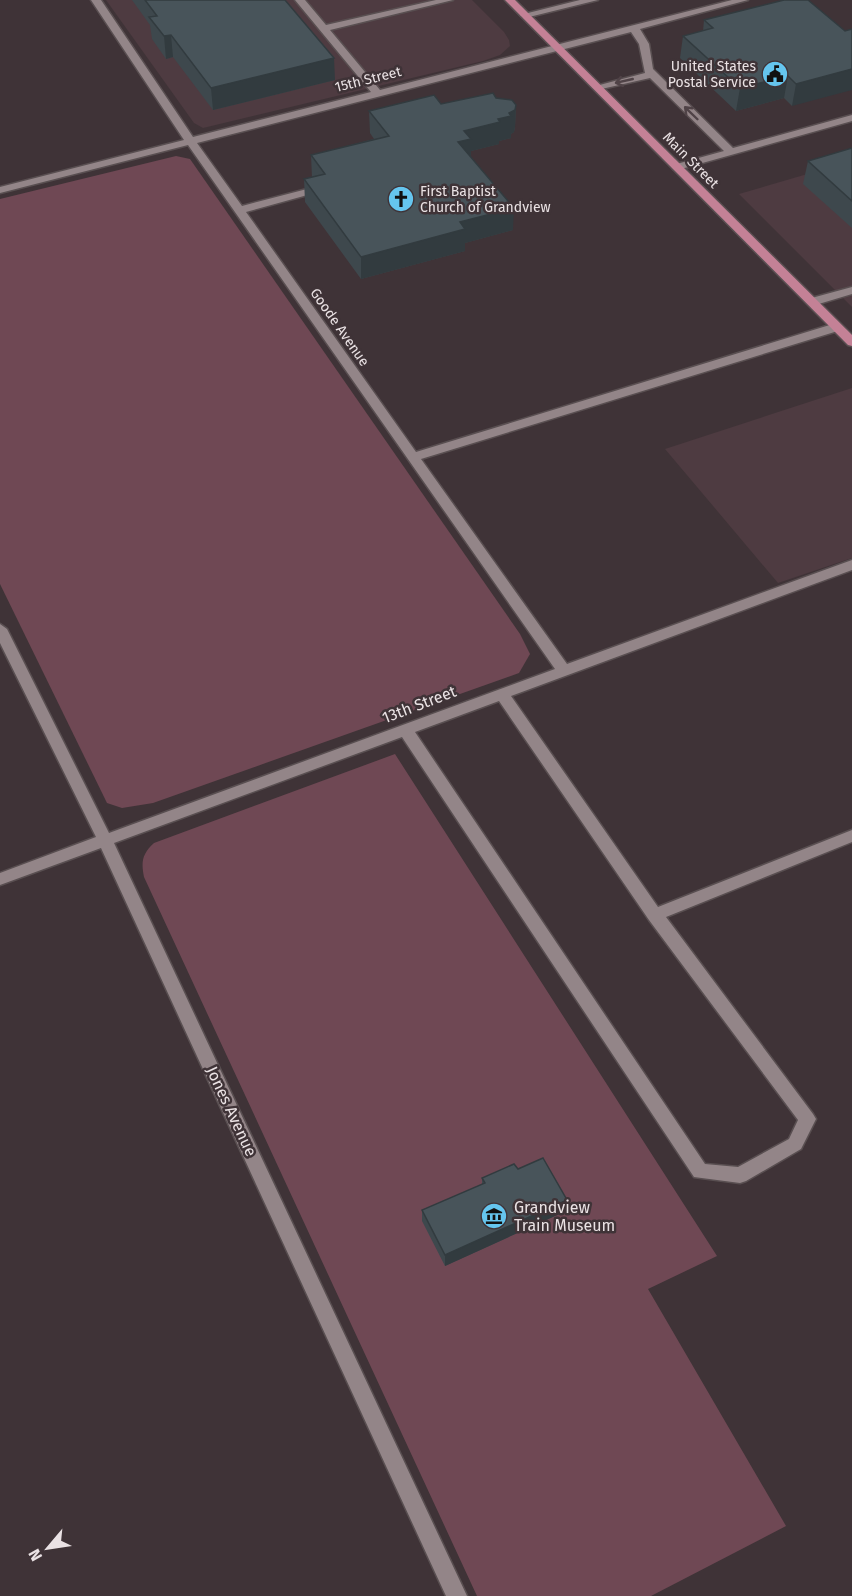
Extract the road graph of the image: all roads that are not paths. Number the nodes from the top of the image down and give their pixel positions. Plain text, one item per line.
1 (96, 0) edge
2 (300, 0) edge
3 (448, 0) edge
4 (510, 0) edge
5 (593, 0) edge
6 (743, 0) edge
7 (721, 2) edge
8 (525, 15) junction
9 (634, 28) junction
10 (324, 29) junction
11 (557, 47) junction
12 (651, 74) junction
13 (597, 87) junction
14 (377, 93) junction
15 (852, 118) edge
16 (190, 140) junction
17 (731, 152) junction
18 (677, 167) junction
19 (0, 190) edge
20 (307, 192) edge
21 (239, 210) junction
22 (852, 290) edge
23 (812, 302) junction
24 (837, 327) junction
25 (852, 342) edge
26 (413, 457) junction
27 (852, 565) edge
28 (0, 629) edge
29 (563, 669) junction
30 (501, 693) junction
31 (405, 729) junction
32 (852, 836) edge
33 (105, 841) junction
34 (0, 879) edge
35 (655, 915) junction
36 (457, 1596) edge

1 - 16 street, Goode Avenue
2 - 10 street
3 - 10 street
4 - 8 main road, Main Street
5 - 8 street
6 - 7 street, 15th Street
7 - 9 street, 15th Street
8 - 11 main road, Main Street
9 - 11 street, 15th Street
9 - 12 street
10 - 14 street
11 - 13 main road, Main Street
11 - 14 street, 15th Street
12 -> 13 street
17 -> 12 street
13 - 18 main road, Main Street
14 - 16 street, 15th Street
15 - 17 street
16 - 19 street, 15th Street
16 - 21 street, Goode Avenue
17 - 18 street
18 - 23 main road, Main Street
20 - 21 street
21 - 26 street, Goode Avenue
22 - 23 street
23 - 24 main road, Main Street
24 - 25 main road, Main Street
24 - 26 street
26 - 29 street, Goode Avenue
27 - 29 street, 13th Street
28 - 33 street, Jones Avenue
29 - 30 street, 13th Street
30 - 31 street, 13th Street
30 - 35 street
31 - 33 street, 13th Street
31 - 35 street
32 - 35 street
33 - 34 street, 13th Street
33 - 36 street, Jones Avenue

